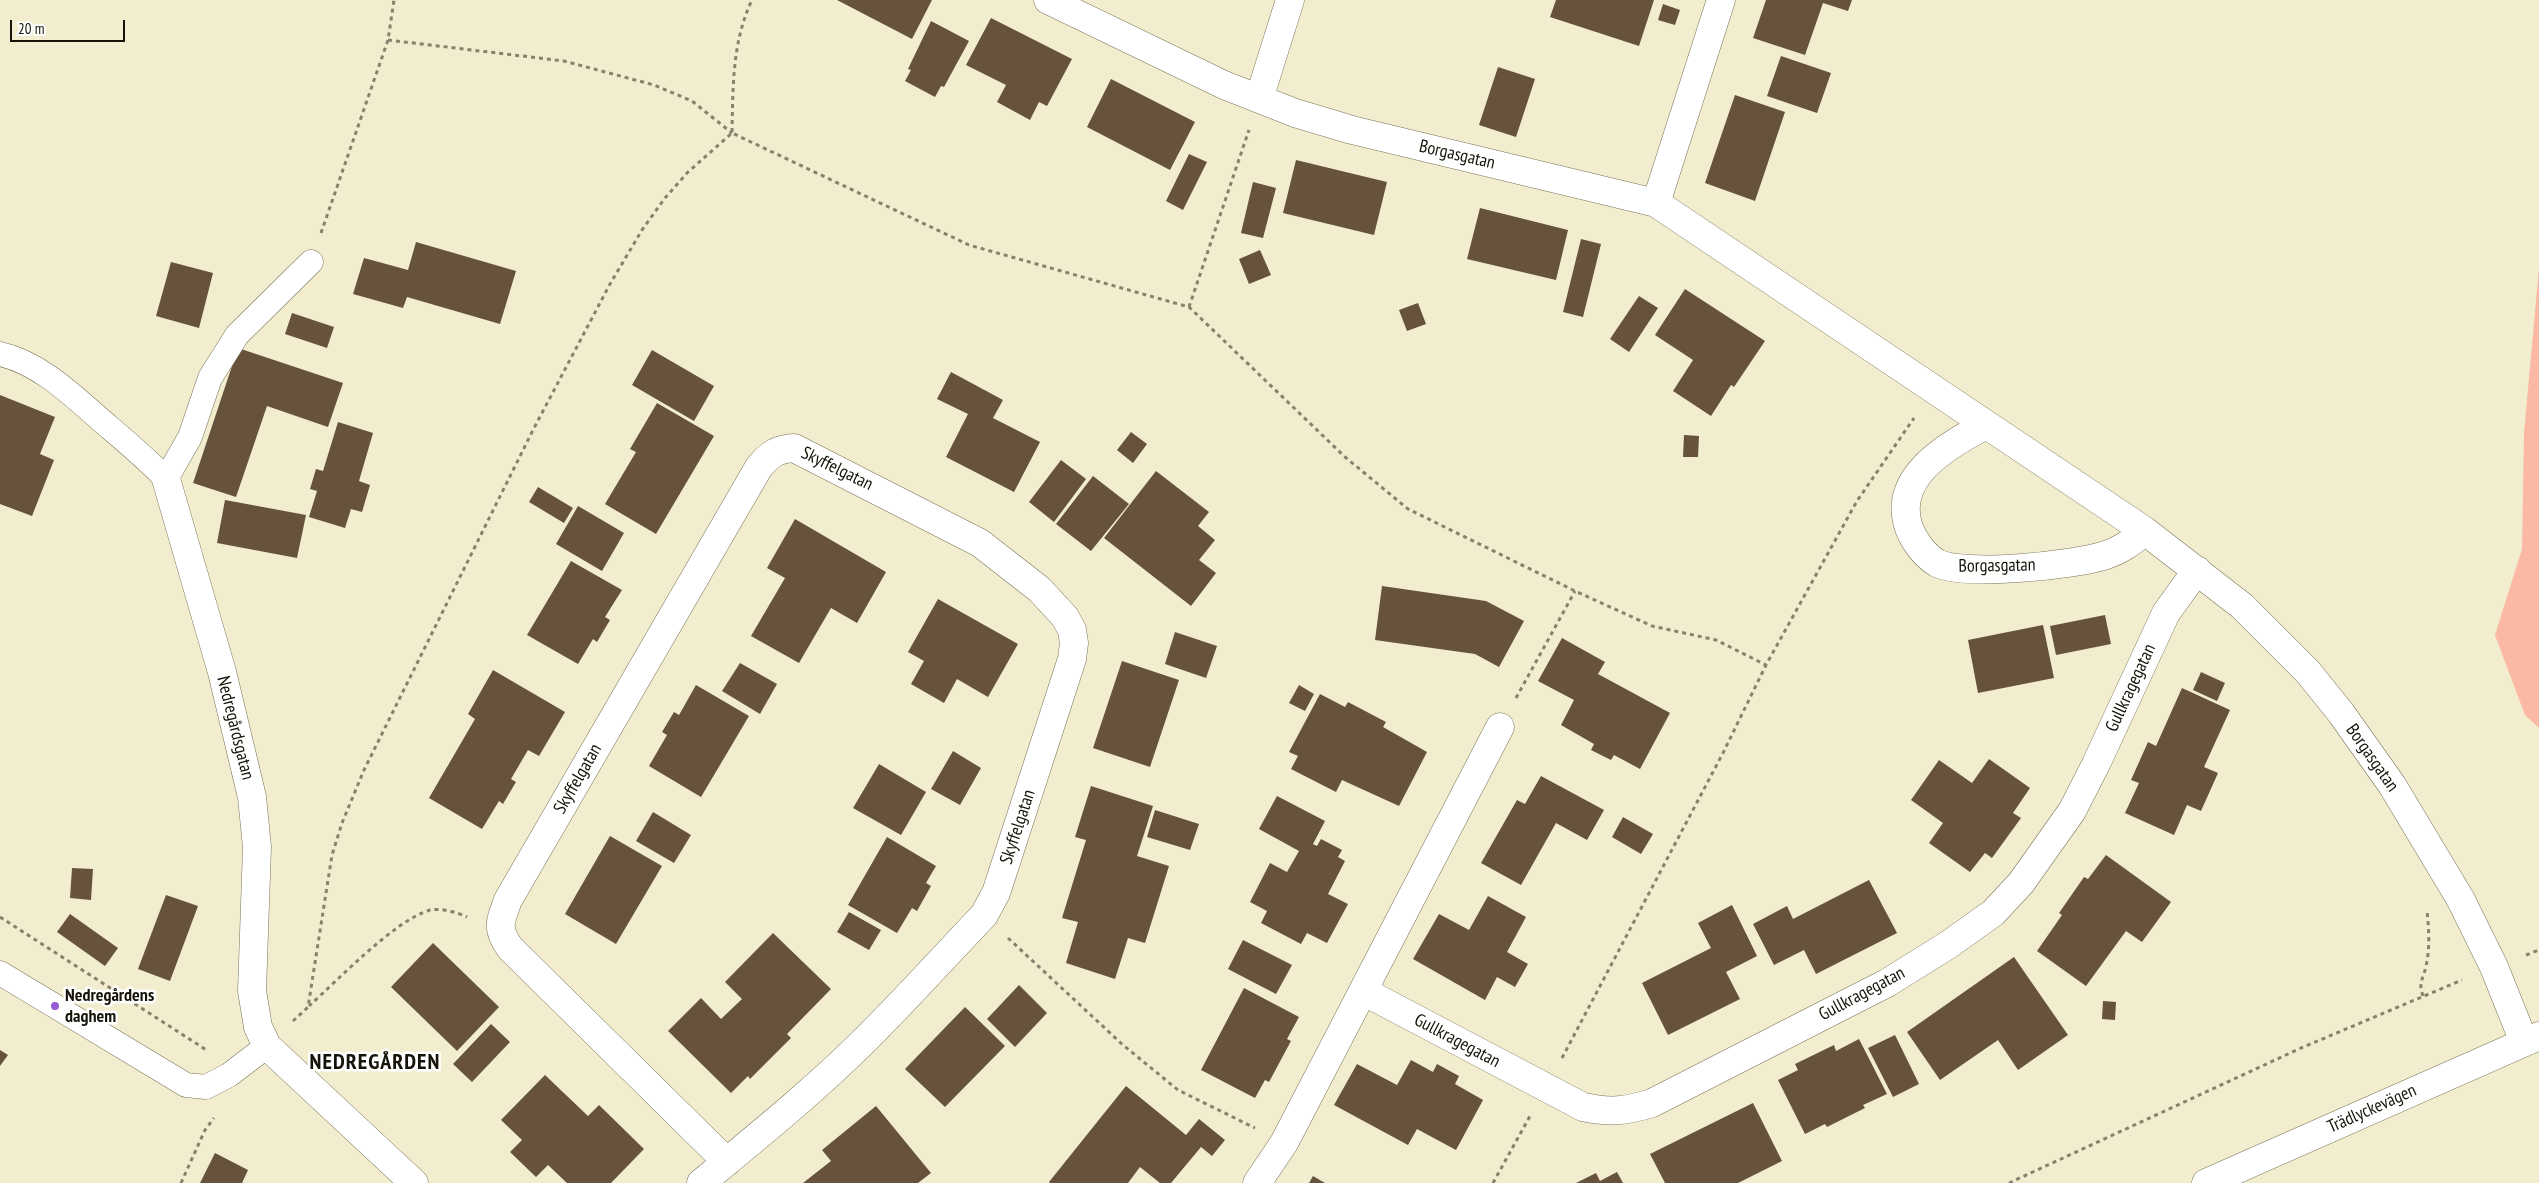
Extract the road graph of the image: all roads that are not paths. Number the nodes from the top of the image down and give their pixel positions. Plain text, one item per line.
1 (1048, 0) edge
2 (1290, 0) edge
3 (1721, 0) edge
4 (1259, 99) junction
5 (1656, 203) junction
6 (311, 262) road end
7 (0, 354) edge
8 (1986, 426) junction
9 (166, 479) junction
10 (2146, 531) junction
11 (2197, 570) junction
12 (1500, 727) road end
13 (0, 973) edge
14 (1363, 991) junction
15 (2532, 1039) edge
16 (267, 1046) junction
17 (727, 1162) junction
18 (414, 1183) edge
19 (701, 1183) edge
20 (1257, 1183) edge
21 (2206, 1183) edge

1 - 4 street, Borgasgatan
2 - 4 street
3 - 5 street
4 - 5 street, Borgasgatan
5 - 8 street, Borgasgatan
6 - 9 lane
7 - 9 lane
8 - 10 street, Borgasgatan
8 - 10 street, Borgasgatan
9 - 16 street, Nedregårdsgatan
10 - 11 street, Borgasgatan
11 - 14 street, Gullkragegatan
11 - 15 street, Borgasgatan
12 - 14 street
13 - 16 lane
14 - 20 street
15 - 21 street, Trädlyckevägen
16 - 18 street, Nedregårdsgatan
17 - 17 street, Skyffelgatan
17 - 19 street, Skyffelgatan

